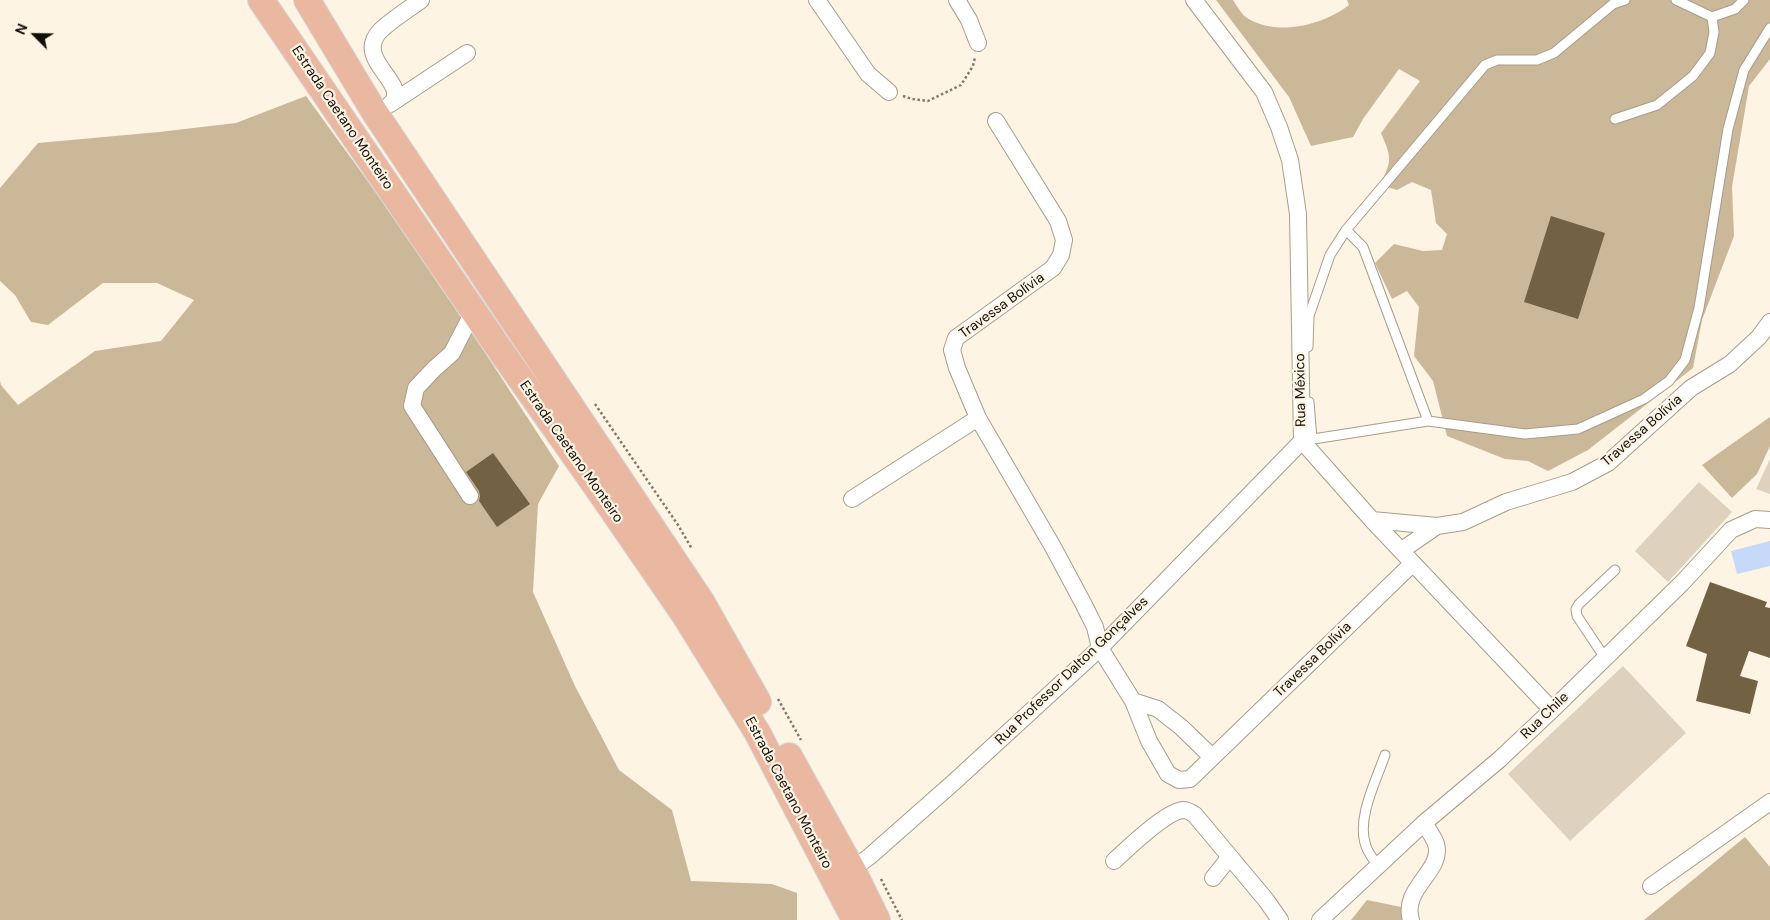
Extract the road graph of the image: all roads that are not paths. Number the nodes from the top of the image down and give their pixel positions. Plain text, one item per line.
1 (261, 0) edge
2 (421, 0) edge
3 (817, 0) edge
4 (957, 0) edge
5 (1194, 0) edge
6 (1625, 0) edge
7 (1676, 0) edge
8 (1744, 0) edge
9 (310, 4) edge
10 (1712, 17) junction
11 (280, 28) junction
12 (1770, 28) edge
13 (978, 43) road end
14 (467, 53) dead end
15 (889, 92) road end
16 (384, 107) junction
17 (1615, 119) dead end
18 (996, 121) dead end
19 (1346, 230) junction
20 (474, 312) junction
21 (1770, 322) edge
22 (978, 418) junction
23 (1428, 421) junction
24 (1307, 440) junction
25 (470, 496) dead end
26 (852, 499) dead end
27 (1372, 520) junction
28 (1770, 520) edge
29 (1437, 526) junction
30 (1402, 550) junction
31 (1413, 563) junction
32 (1615, 570) dead end
33 (1100, 648) junction
34 (1605, 658) junction
35 (1133, 701) junction
36 (1552, 710) junction
37 (1385, 755) dead end
38 (1212, 757) junction
39 (1770, 802) edge
40 (1424, 824) junction
41 (1229, 858) junction
42 (1114, 861) dead end
43 (1378, 866) junction
44 (852, 869) junction
45 (1213, 878) dead end
46 (1651, 886) dead end
47 (855, 920) edge
48 (878, 920) edge
49 (1280, 920) edge
50 (1320, 920) edge
51 (1411, 920) edge

1 - 11 main road, Estrada Caetano Monteiro
2 - 16 street
3 - 15 street
4 - 13 street
5 - 24 street, Rua México
6 - 19 lane
7 - 10 lane
8 - 10 lane
9 - 11 main road
9 - 16 main road, Estrada Caetano Monteiro
10 - 17 lane
11 - 20 main road, Estrada Caetano Monteiro
12 - 23 lane
14 - 16 street
16 - 44 main road, Estrada Caetano Monteiro
18 - 22 street, Travessa Bolívia
19 - 23 lane
19 - 24 lane
20 - 25 street
20 - 47 main road, Estrada Caetano Monteiro
21 - 29 street, Travessa Bolívia
22 - 26 street
22 - 33 street, Travessa Bolívia
23 - 24 lane
24 - 27 street, Rua México
24 - 33 street, Rua Professor Dalton Gonçalves
27 - 29 street, Travessa Bolívia
27 - 30 street, Rua México
28 - 34 street, Rua Chile
29 - 30 street, Travessa Bolívia
30 - 31 street, Rua México
31 - 36 street, Rua México
31 - 38 street, Travessa Bolívia
32 - 34 lane
33 - 35 street, Travessa Bolívia
33 - 44 street, Rua Professor Dalton Gonçalves
34 - 36 street, Rua Chile
35 - 38 street
35 - 38 street, Travessa Bolívia
36 - 40 street, Rua Chile
37 - 43 lane
39 - 46 street
40 - 43 street, Rua Chile
40 - 51 street
41 - 42 street
41 - 45 street
41 - 49 street
43 - 50 street, Rua Chile
44 - 48 main road, Estrada Caetano Monteiro

